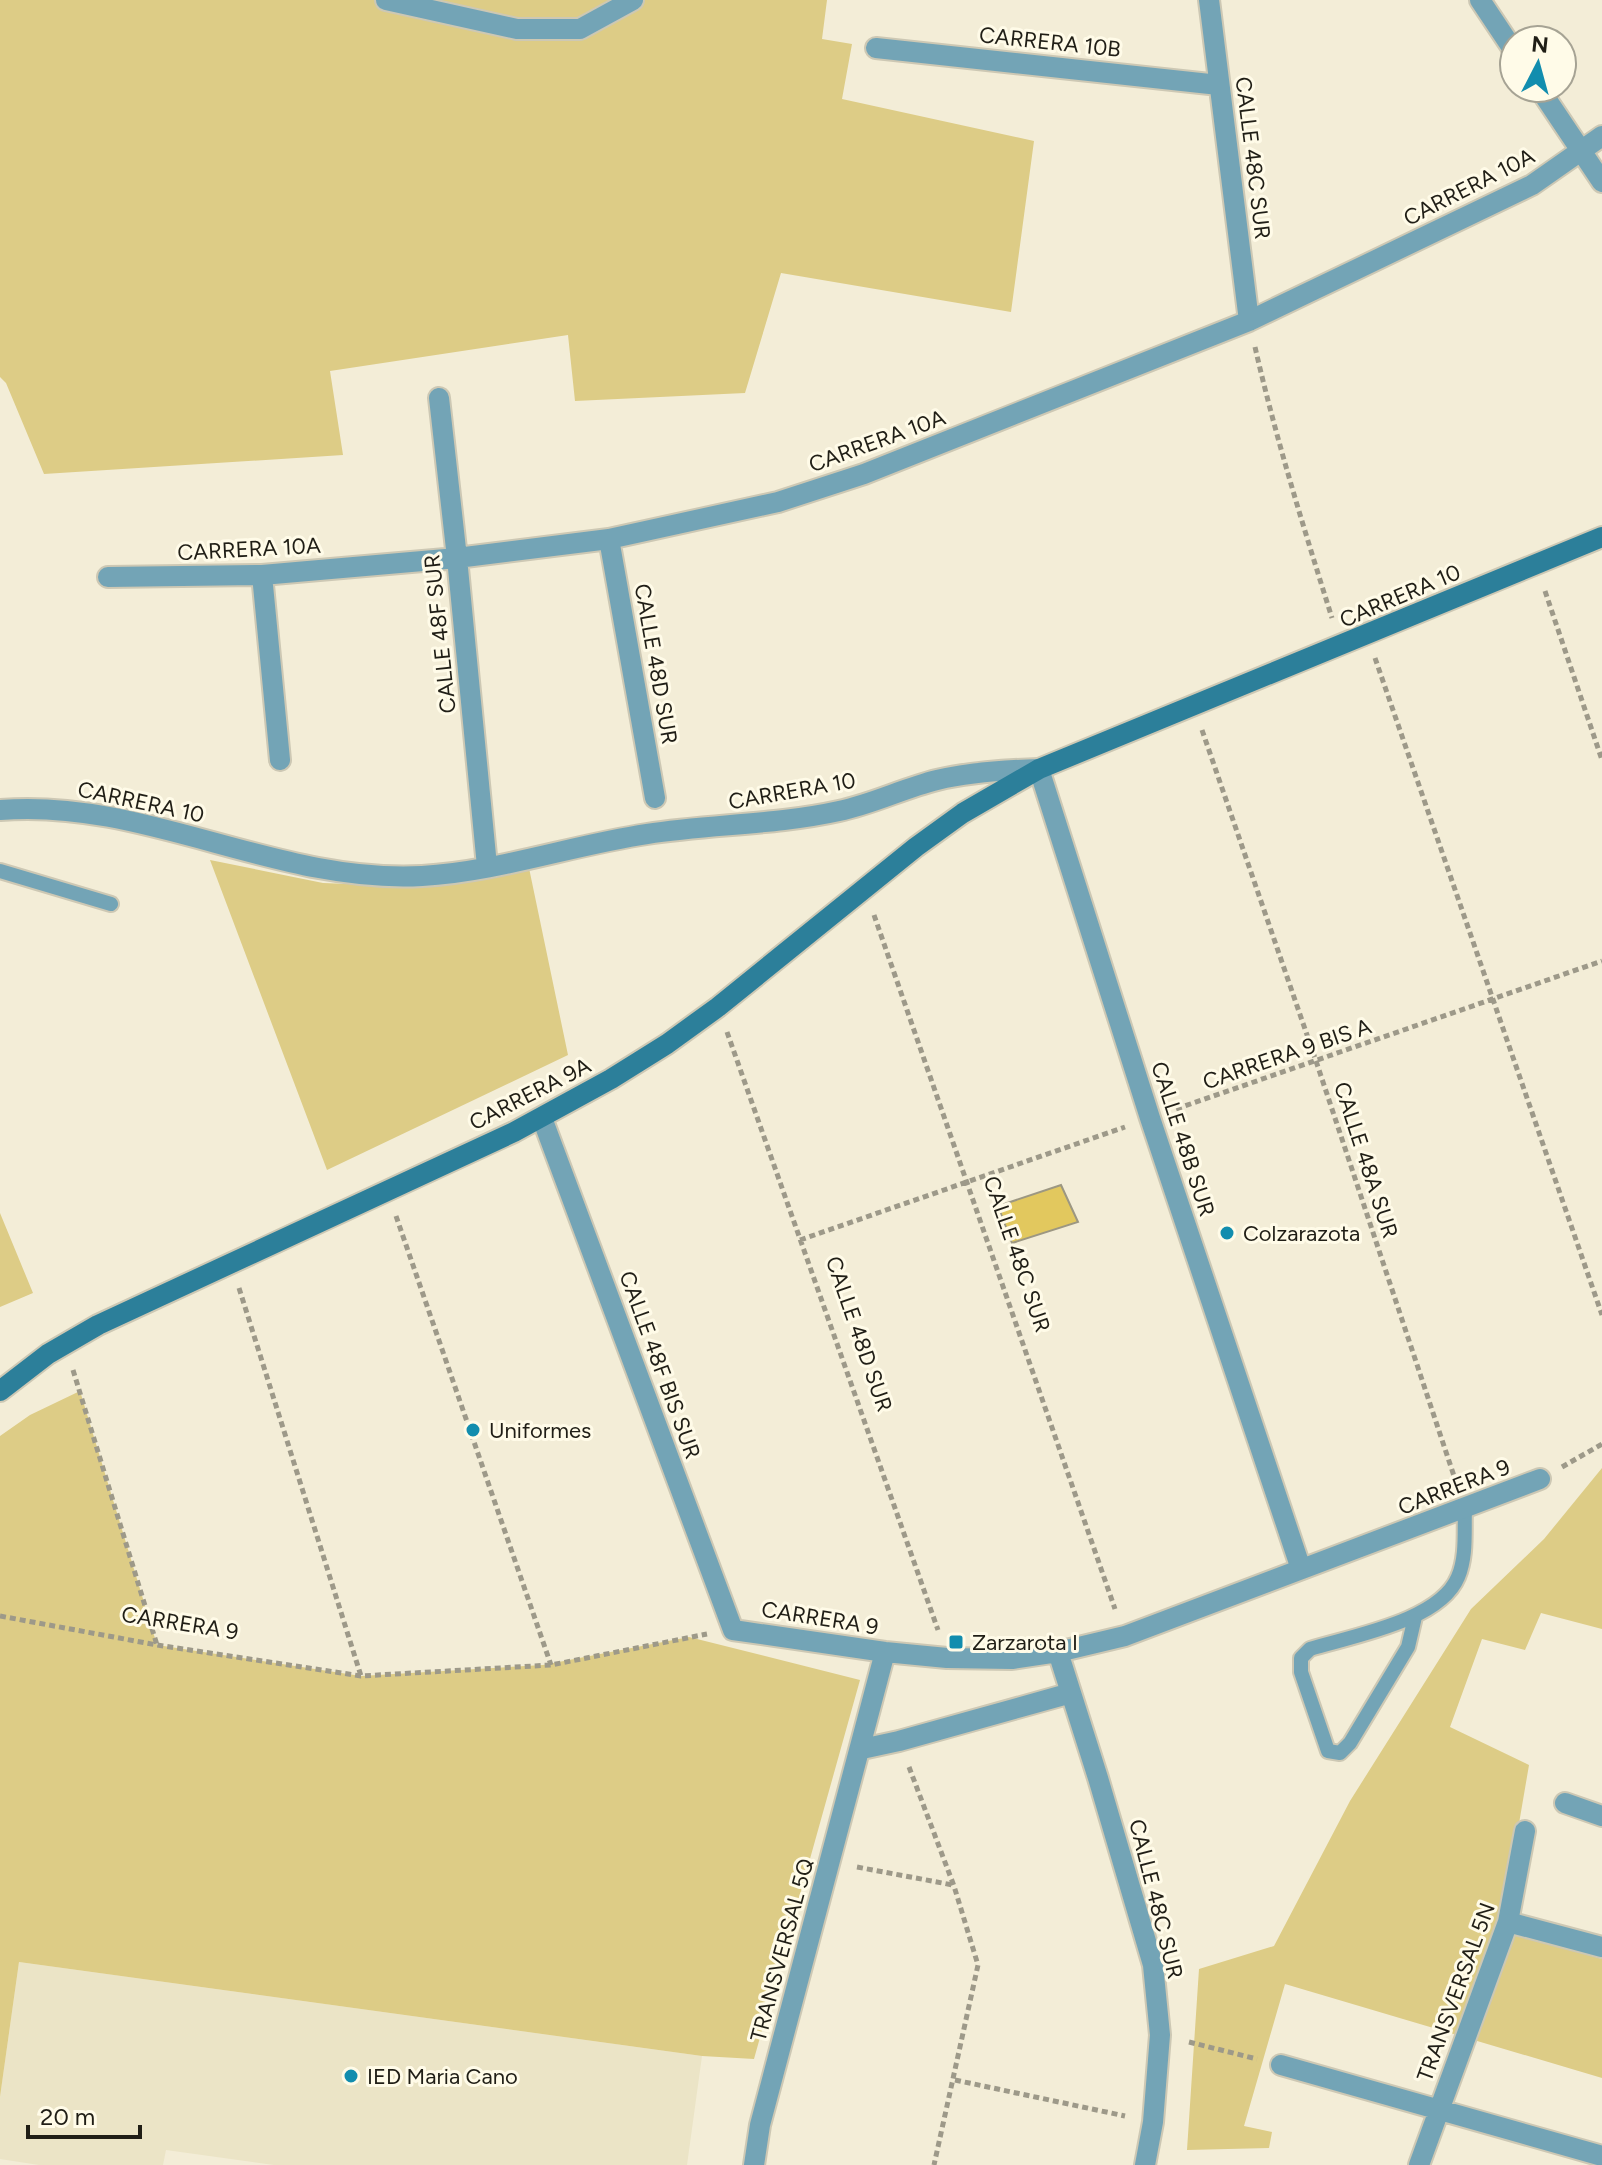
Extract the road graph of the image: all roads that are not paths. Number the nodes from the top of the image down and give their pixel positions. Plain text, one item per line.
1 (386, 0) edge
2 (633, 0) edge
3 (1209, 0) edge
4 (1480, 0) edge
5 (1498, 27) edge
6 (876, 48) dead end
7 (1219, 85) junction
8 (1550, 104) edge
9 (1602, 136) edge
10 (1581, 150) junction
11 (1602, 182) edge
12 (1249, 321) junction
13 (439, 398) dead end
14 (1602, 537) edge
15 (609, 539) junction
16 (457, 558) junction
17 (262, 575) junction
18 (108, 577) dead end
19 (280, 760) dead end
20 (1039, 769) junction
21 (655, 798) dead end
22 (0, 810) edge
23 (487, 866) junction
24 (0, 871) edge
25 (111, 904) dead end
26 (542, 1118) junction
27 (0, 1391) edge
28 (1540, 1479) road end
29 (1465, 1509) junction
30 (1301, 1569) junction
31 (1415, 1617) junction
32 (733, 1630) joint
33 (885, 1652) junction
34 (1058, 1652) junction
35 (1071, 1693) junction
36 (862, 1749) junction
37 (1565, 1803) dead end
38 (1602, 1816) edge
39 (1525, 1831) dead end
40 (1508, 1922) junction
41 (1602, 1947) edge
42 (1281, 2065) road end
43 (1439, 2110) junction
44 (1602, 2156) edge
45 (754, 2165) edge
46 (1145, 2165) edge
47 (1419, 2165) edge

1 - 2 street
3 - 7 street, CALLE 48C SUR
4 - 5 street
6 - 7 street, CARRERA 10B
7 - 12 street, CALLE 48C SUR
8 - 10 street
9 - 10 street, CARRERA 10A
10 - 11 street
10 - 12 street, CARRERA 10A
12 - 15 street, CARRERA 10A
13 - 16 street, CALLE 48F SUR
14 - 20 street, CARRERA 10
15 - 16 street, CARRERA 10A
15 - 21 street, CALLE 48D SUR
16 - 17 street, CARRERA 10A
16 - 23 street, CALLE 48F SUR
17 - 18 street, CARRERA 10A
17 - 19 street
20 - 23 street, CARRERA 10
20 - 26 street, CARRERA 9A
20 - 30 street, CALLE 48B SUR
22 - 23 street, CARRERA 10
24 - 25 lane
26 - 27 street, CARRERA 9A
26 - 32 street, CALLE 48F BIS SUR
28 - 29 street, CARRERA 9
29 - 30 street, CARRERA 9
29 - 31 lane
30 - 34 street, CARRERA 9
31 - 31 lane
32 - 33 street, CARRERA 9
33 - 34 street, CARRERA 9
33 - 36 street, TRANSVERSAL 5Q
34 - 35 street, CALLE 48C SUR
35 - 36 street
35 - 46 street, CALLE 48C SUR
36 - 45 street, TRANSVERSAL 5Q
37 - 38 street
39 - 40 street, TRANSVERSAL 5N
40 - 41 street
40 - 43 street, TRANSVERSAL 5N
42 - 43 street
43 - 44 street
43 - 47 street, TRANSVERSAL 5N

